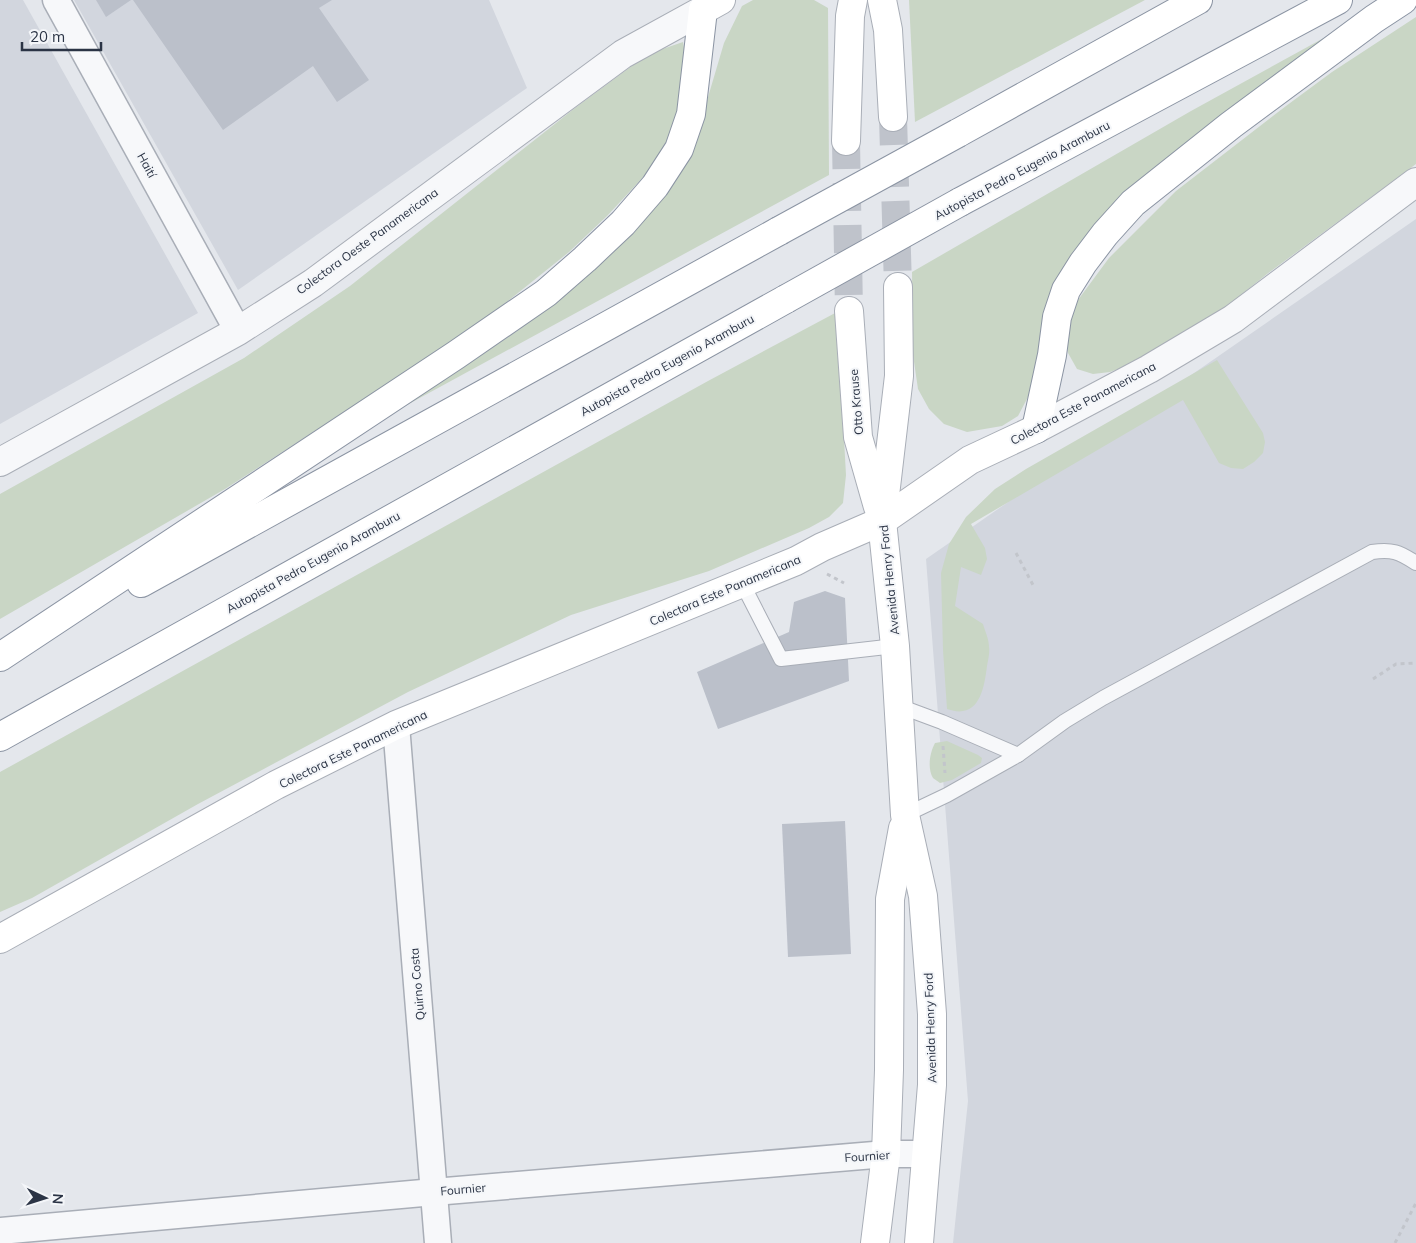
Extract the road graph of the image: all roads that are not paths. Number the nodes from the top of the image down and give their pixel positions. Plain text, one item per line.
1 (56, 0) edge
2 (853, 0) edge
3 (882, 0) edge
4 (1198, 0) edge
5 (1338, 0) edge
6 (1403, 0) edge
7 (712, 5) edge
8 (893, 117) tunnel mouth
9 (846, 141) tunnel mouth
10 (1416, 182) edge
11 (898, 287) tunnel mouth
12 (849, 311) tunnel mouth
13 (238, 331) junction
14 (1036, 429) junction
15 (0, 462) edge
16 (882, 520) junction
17 (1416, 563) edge
18 (742, 584) junction
19 (895, 646) junction
20 (0, 657) edge
21 (0, 661) edge
22 (900, 706) junction
23 (396, 726) junction
24 (0, 737) edge
25 (1018, 755) junction
26 (906, 815) junction
27 (0, 939) edge
28 (886, 1154) junction
29 (926, 1154) junction
30 (434, 1192) junction
31 (0, 1231) edge
32 (438, 1243) edge
33 (875, 1243) edge
34 (919, 1243) edge

1 - 13 street, Haití
2 - 9 main road
3 - 8 main road
4 - 21 main road, bridge
5 - 24 main road, Autopista Pedro Eugenio Aramburu, bridge
6 - 14 main road
7 - 13 street, Colectora Oeste Panamericana
7 - 20 main road
10 - 14 street, Colectora Este Panamericana
11 - 16 main road, Avenida Henry Ford
12 - 16 main road, Otto Krause
13 - 15 street, Colectora Oeste Panamericana
14 - 16 main road, Colectora Este Panamericana
16 - 18 main road, Colectora Este Panamericana
16 - 19 main road, Avenida Henry Ford
17 - 25 lane
18 - 19 lane
18 - 23 main road, Colectora Este Panamericana
19 - 22 main road, Avenida Henry Ford
22 - 25 lane
22 - 26 main road, Avenida Henry Ford
23 - 27 main road, Colectora Este Panamericana
23 - 30 street, Quirno Costa
25 - 26 lane
26 - 28 main road, Avenida Henry Ford
26 - 29 main road, Avenida Henry Ford
28 - 29 street, Fournier
28 - 30 street, Fournier
28 - 33 main road, Avenida Henry Ford
29 - 34 main road, Avenida Henry Ford
30 - 31 street, Fournier
30 - 32 street, Quirno Costa

